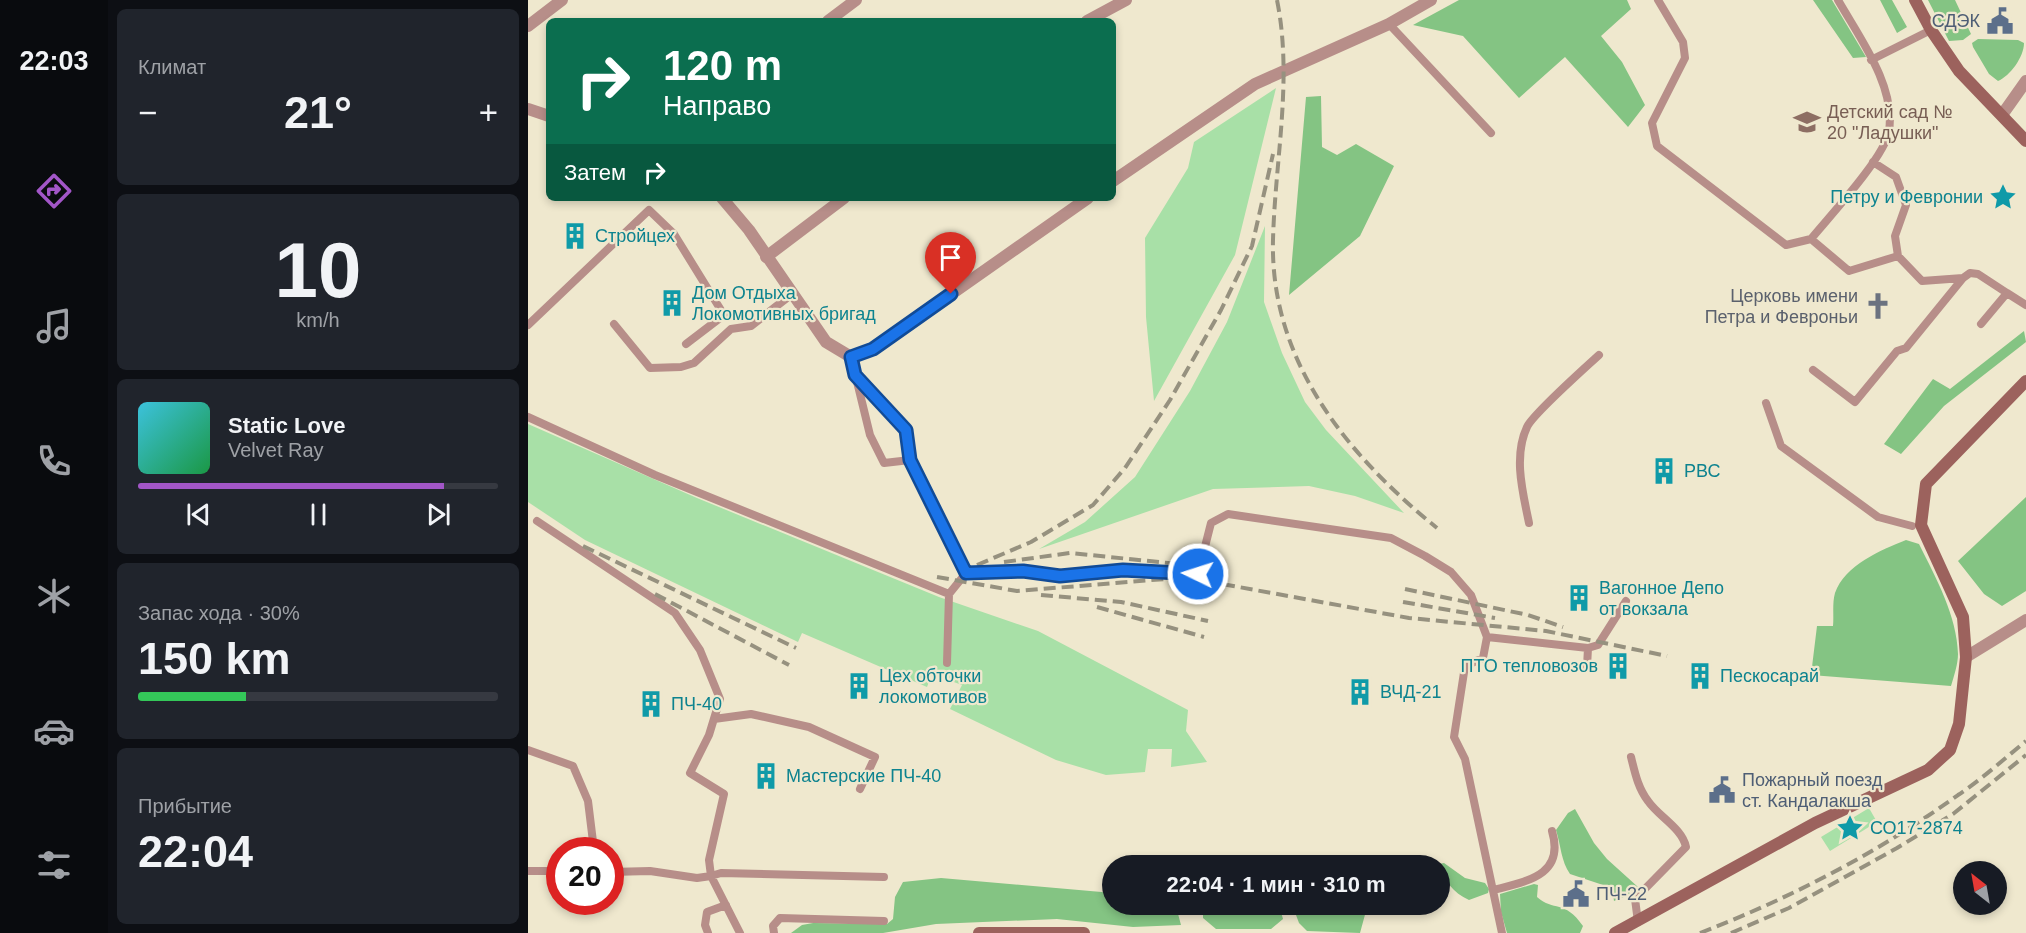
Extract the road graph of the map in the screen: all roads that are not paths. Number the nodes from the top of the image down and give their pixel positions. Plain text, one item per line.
1 (562, 0) edge
2 (856, 0) edge
3 (1431, 0) edge
4 (1658, 0) edge
5 (1838, 0) edge
6 (1915, 0) edge
7 (1127, 1) edge
8 (832, 18) edge
9 (1093, 18) edge
10 (1389, 24) junction
11 (528, 26) edge
12 (1931, 30) junction
13 (1871, 60) junction
14 (2026, 81) edge
15 (528, 108) edge
16 (546, 115) edge
17 (2002, 116) junction
18 (1491, 133) dead end
19 (2026, 141) edge
20 (1873, 162) junction
21 (1116, 179) edge
22 (725, 201) edge
23 (840, 201) edge
24 (1084, 201) edge
25 (1811, 239) junction
26 (1898, 256) junction
27 (766, 257) junction
28 (1963, 278) junction
29 (2007, 292) junction
30 (792, 294) junction
31 (2026, 305) edge
32 (614, 324) dead end
33 (1982, 324) dead end
34 (528, 325) edge
35 (686, 344) dead end
36 (1599, 355) dead end
37 (851, 357) junction
38 (1813, 370) dead end
39 (855, 375) junction
40 (2026, 381) edge
41 (1766, 403) dead end
42 (528, 417) edge
43 (910, 460) junction
44 (537, 521) dead end
45 (1529, 523) dead end
46 (1912, 526) dead end
47 (966, 573) junction
48 (949, 594) junction
49 (1626, 601) dead end
50 (2026, 620) edge
51 (1487, 637) junction
52 (1588, 648) junction
53 (1966, 657) junction
54 (947, 663) dead end
55 (1587, 667) dead end
56 (714, 718) junction
57 (528, 750) edge
58 (1631, 757) dead end
59 (860, 789) dead end
60 (1552, 831) dead end
61 (592, 837) edge
62 (528, 871) edge
63 (546, 871) edge
64 (624, 872) edge
65 (711, 876) junction
66 (884, 878) dead end
67 (1494, 890) junction
68 (726, 905) junction
69 (884, 921) dead end
70 (1638, 922) junction
71 (708, 933) edge
72 (740, 933) edge
73 (774, 933) edge
74 (980, 933) edge
75 (1036, 933) edge
76 (1084, 933) edge
77 (1503, 933) edge
78 (1616, 933) edge

1 - 11 street
2 - 8 street
3 - 10 street
4 - 25 lane
5 - 13 lane
6 - 12 main road
7 - 9 street
10 - 18 lane
10 - 21 street
12 - 13 lane
12 - 17 main road
13 - 20 lane
14 - 17 street
15 - 16 street
17 - 19 main road
20 - 25 lane
20 - 26 lane
22 - 27 street
23 - 27 street
24 - 37 street
25 - 26 lane
26 - 28 lane
27 - 30 street
28 - 29 lane
28 - 38 lane
29 - 31 lane
29 - 33 lane
30 - 32 lane
30 - 37 street
34 - 35 lane
36 - 45 lane
37 - 39 lane
39 - 43 lane
39 - 43 lane
40 - 53 main road
41 - 46 lane
42 - 48 lane
43 - 47 lane
44 - 56 lane
47 - 48 lane
47 - 51 lane
48 - 54 lane
49 - 52 lane
50 - 53 street
51 - 52 lane
51 - 67 lane
52 - 55 lane
53 - 70 main road
56 - 59 lane
56 - 65 lane
57 - 61 lane
58 - 70 lane
60 - 67 lane
62 - 63 lane
64 - 65 lane
65 - 66 lane
65 - 68 lane
67 - 77 lane
68 - 71 lane
68 - 72 lane
69 - 73 lane
70 - 78 main road
74 - 75 main road
75 - 76 main road

